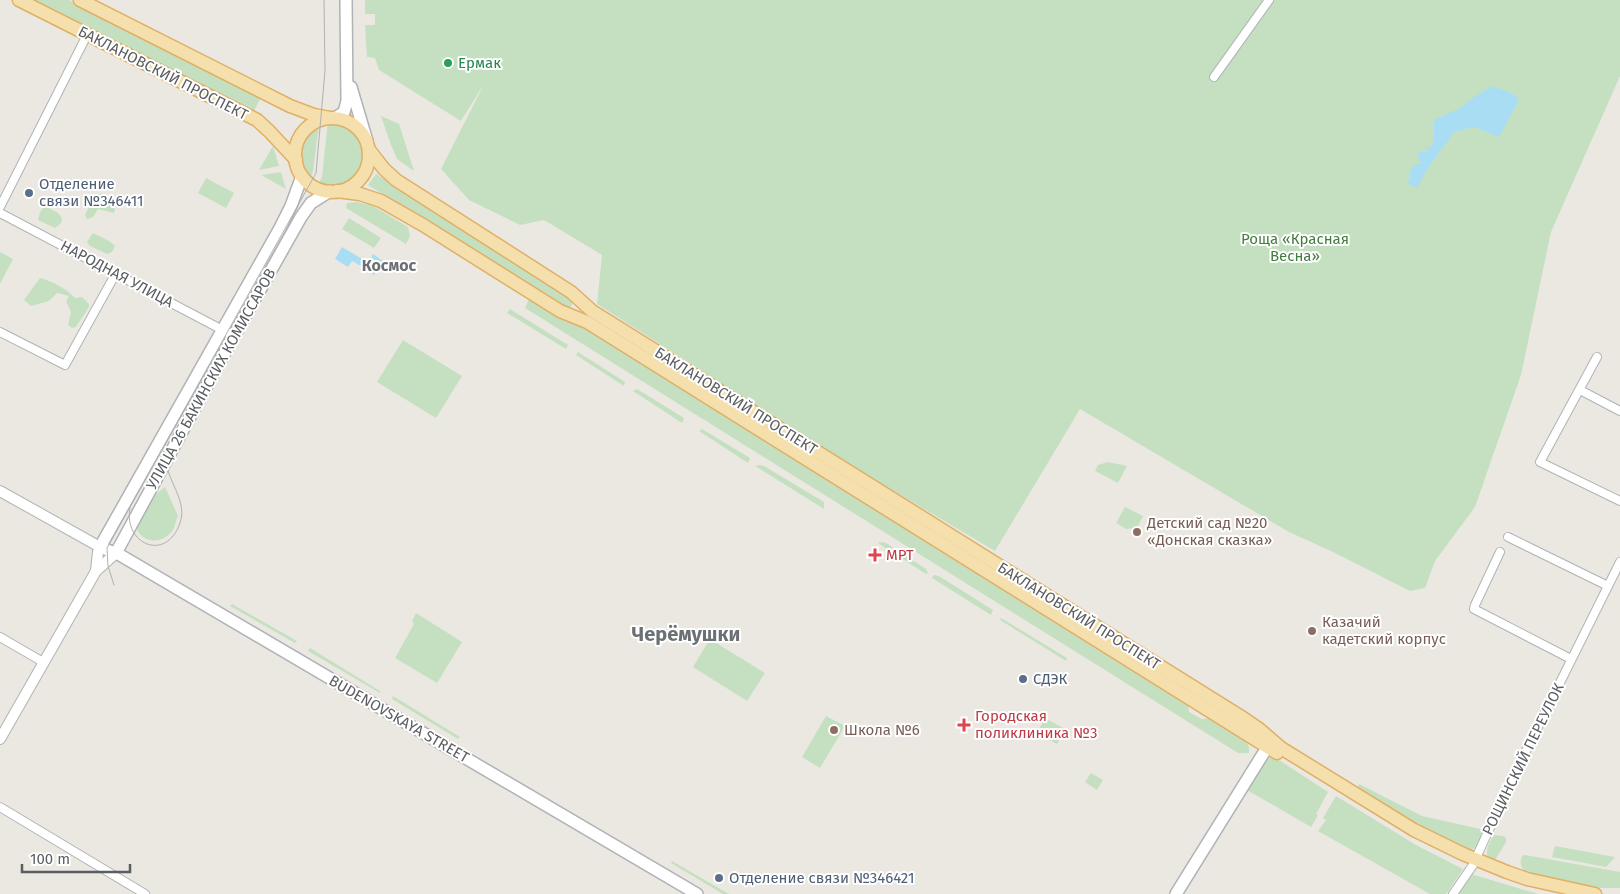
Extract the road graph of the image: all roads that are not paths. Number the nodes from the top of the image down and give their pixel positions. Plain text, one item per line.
1 (19, 0) edge
2 (80, 0) edge
3 (346, 0) edge
4 (1270, 0) edge
5 (87, 35) junction
6 (348, 75) junction
7 (1214, 77) dead end
8 (332, 118) junction
9 (368, 146) junction
10 (296, 160) junction
11 (302, 176) junction
12 (334, 191) junction
13 (0, 207) edge
14 (0, 213) edge
15 (116, 273) junction
16 (579, 300) junction
17 (571, 314) junction
18 (222, 330) junction
19 (0, 332) edge
20 (234, 336) junction
21 (1598, 357) dead end
22 (1580, 390) junction
23 (1620, 411) edge
24 (0, 491) edge
25 (1620, 501) edge
26 (1508, 537) dead end
27 (100, 548) junction
28 (1500, 552) dead end
29 (116, 553) junction
30 (1620, 562) edge
31 (96, 571) junction
32 (1608, 586) junction
33 (0, 637) edge
34 (1572, 660) junction
35 (43, 662) junction
36 (0, 739) edge
37 (1270, 744) junction
38 (0, 807) edge
39 (1474, 862) junction
40 (144, 894) edge
41 (697, 894) edge
42 (1176, 894) edge
43 (1453, 894) edge
44 (1564, 894) edge
45 (1595, 894) edge

1 - 5 main road, БАКЛАНОВСКИЙ ПРОСПЕКТ
2 - 8 main road, БАКЛАНОВСКИЙ ПРОСПЕКТ
3 - 6 main road
4 - 7 street
5 - 10 main road, БАКЛАНОВСКИЙ ПРОСПЕКТ
5 - 13 street
6 - 8 main road
6 - 9 main road
8 - 9 main road
8 - 10 main road
9 - 12 main road
9 - 16 main road, БАКЛАНОВСКИЙ ПРОСПЕКТ
10 - 11 main road
11 - 12 main road
11 - 18 main road, УЛИЦА 26 БАКИНСКИХ КОМИССАРОВ
12 - 17 main road, БАКЛАНОВСКИЙ ПРОСПЕКТ
12 - 20 main road, УЛИЦА 26 БАКИНСКИХ КОМИССАРОВ
14 - 15 street, НАРОДНАЯ УЛИЦА
15 - 18 street, НАРОДНАЯ УЛИЦА
15 - 19 street
16 - 17 street
16 - 37 main road, БАКЛАНОВСКИЙ ПРОСПЕКТ
17 - 37 main road, БАКЛАНОВСКИЙ ПРОСПЕКТ
18 - 20 street, НАРОДНАЯ УЛИЦА
18 - 27 main road, УЛИЦА 26 БАКИНСКИХ КОМИССАРОВ
20 - 29 main road, УЛИЦА 26 БАКИНСКИХ КОМИССАРОВ
21 - 22 street
22 - 23 street
22 - 25 street
24 - 27 street
26 - 32 street
27 - 29 main road, BUDENOVSKAYA STREET
27 - 31 street, УЛИЦА 26 БАКИНСКИХ КОМИССАРОВ
28 - 34 street
29 - 31 street, УЛИЦА 26 БАКИНСКИХ КОМИССАРОВ
29 - 41 main road, BUDENOVSKAYA STREET
30 - 32 street, РОЩИНСКИЙ ПЕРЕУЛОК
31 - 35 street, УЛИЦА 26 БАКИНСКИХ КОМИССАРОВ
32 - 34 street, РОЩИНСКИЙ ПЕРЕУЛОК
33 - 35 street
34 - 39 street, РОЩИНСКИЙ ПЕРЕУЛОК
35 - 36 street, УЛИЦА 26 БАКИНСКИХ КОМИССАРОВ
37 - 39 main road, БАКЛАНОВСКИЙ ПРОСПЕКТ
37 - 42 main road
38 - 40 street
39 - 43 street, РОЩИНСКИЙ ПЕРЕУЛОК
39 - 44 main road, БАКЛАНОВСКИЙ ПРОСПЕКТ
39 - 45 main road, БАКЛАНОВСКИЙ ПРОСПЕКТ

